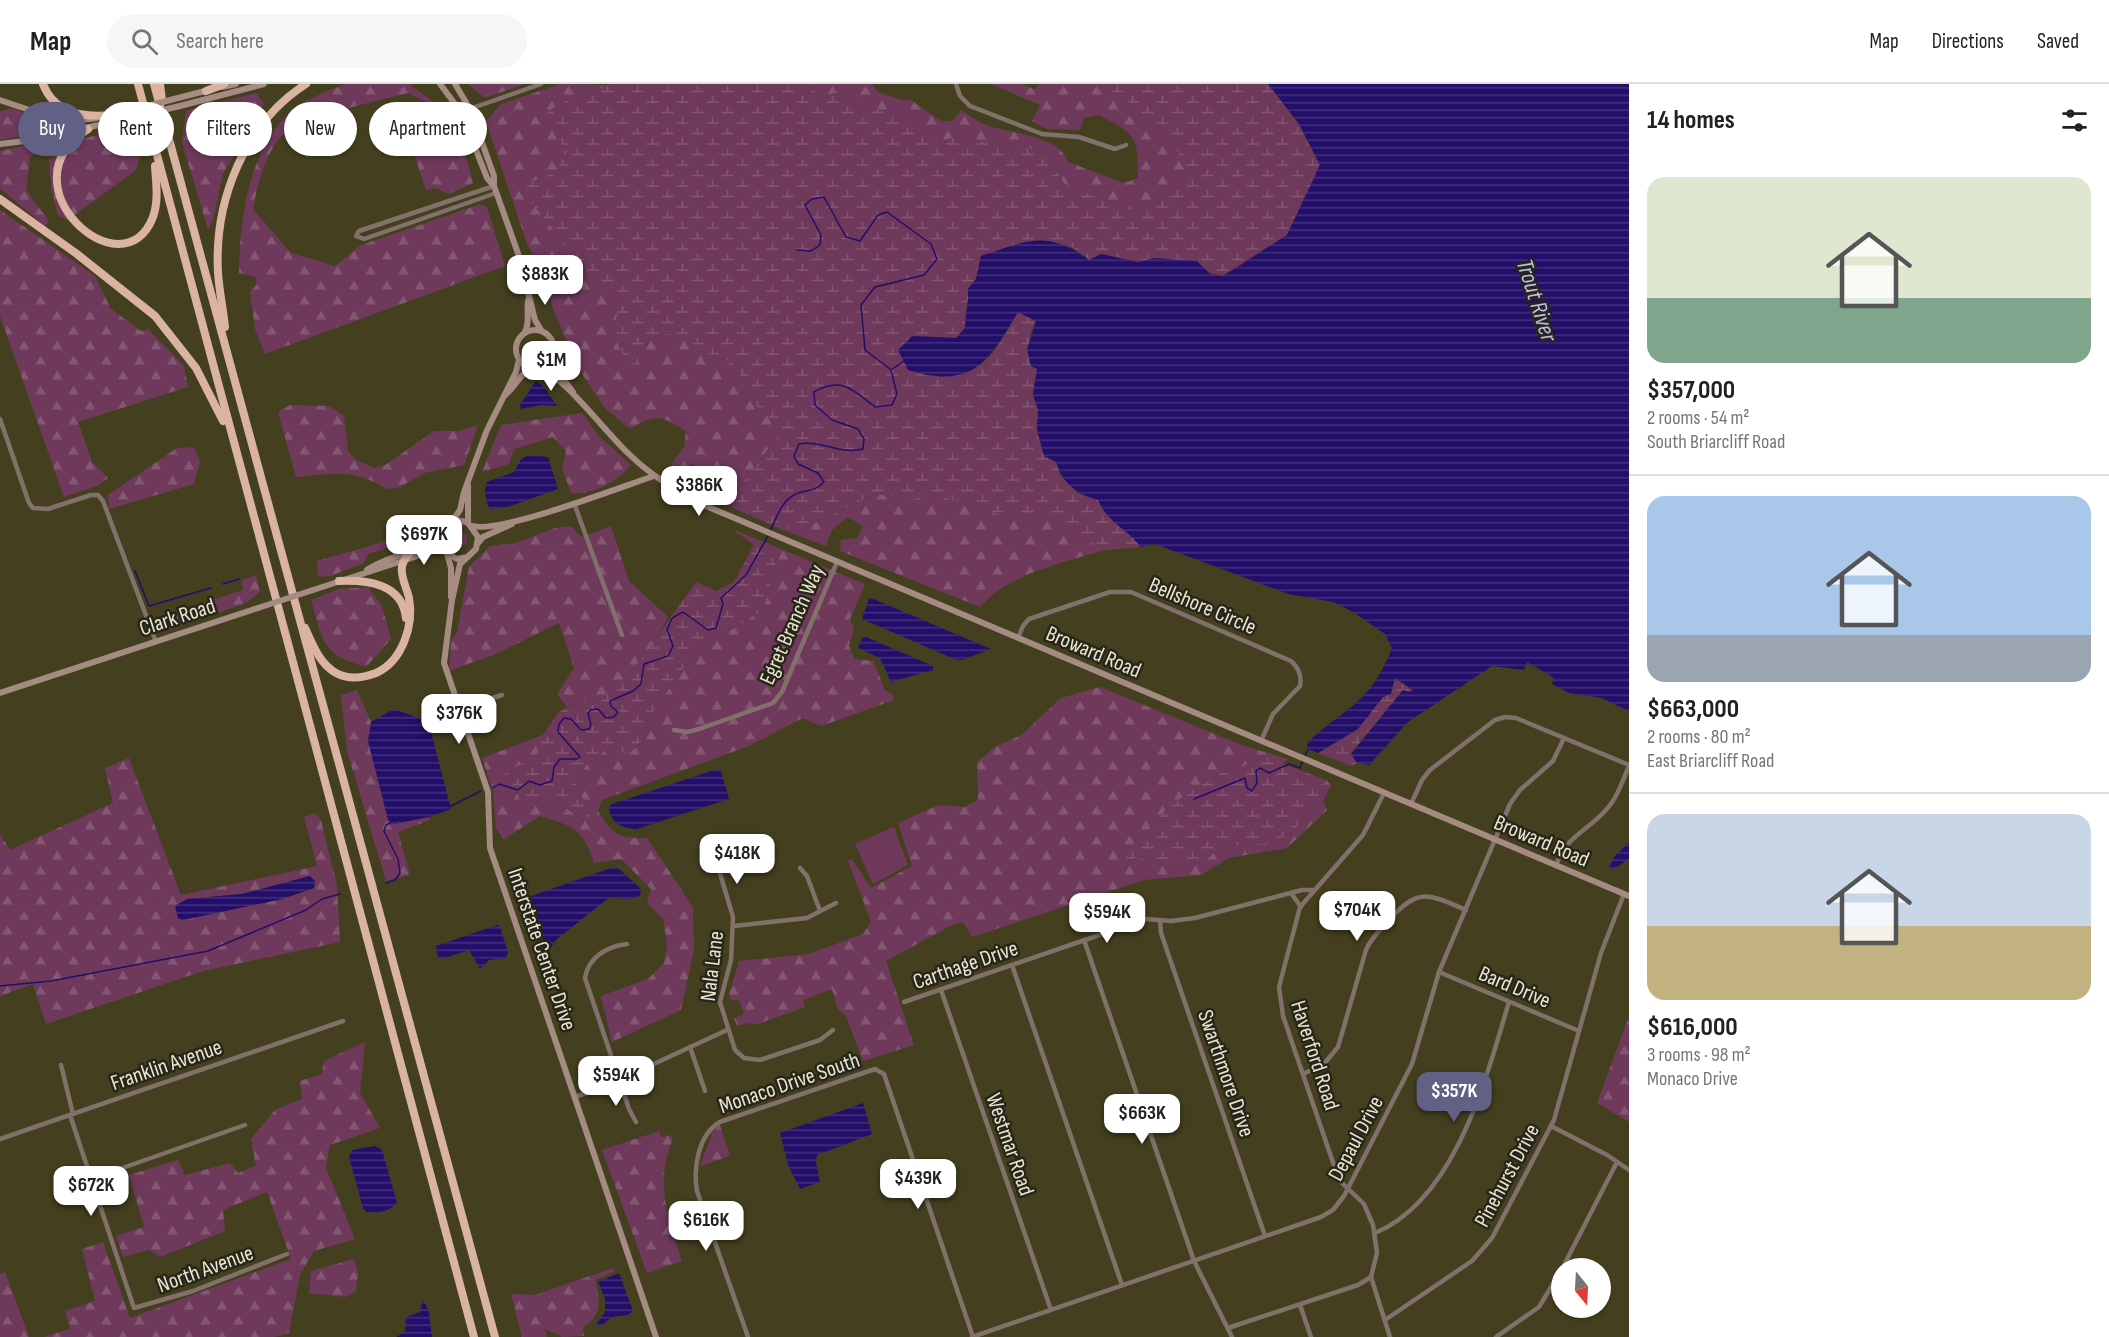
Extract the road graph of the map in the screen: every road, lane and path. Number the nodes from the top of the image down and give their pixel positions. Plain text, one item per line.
1 (43, 84) edge
2 (132, 84) edge
3 (138, 84) edge
4 (154, 84) edge
5 (160, 84) edge
6 (224, 84) edge
7 (236, 84) edge
8 (264, 84) edge
9 (306, 84) edge
10 (440, 84) edge
11 (455, 84) edge
12 (462, 84) edge
13 (541, 84) edge
14 (956, 84) edge
15 (207, 91) junction
16 (0, 100) edge
17 (466, 101) joint
18 (139, 102) edge
19 (142, 102) edge
20 (158, 102) edge
21 (162, 102) edge
22 (179, 102) junction
23 (454, 102) edge
24 (174, 103) edge
25 (487, 103) edge
26 (98, 116) edge
27 (98, 118) edge
28 (98, 125) edge
29 (88, 129) joint
30 (0, 144) edge
31 (1126, 145) dead end
32 (153, 156) edge
33 (156, 156) edge
34 (172, 156) edge
35 (479, 156) edge
36 (487, 156) edge
37 (495, 190) junction
38 (0, 199) edge
39 (75, 234) dead end
40 (529, 297) junction
41 (541, 330) junction
42 (525, 332) junction
43 (227, 348) junction
44 (553, 356) junction
45 (519, 360) junction
46 (536, 368) junction
47 (574, 395) junction
48 (504, 396) junction
49 (0, 419) edge
50 (2, 429) edge
51 (234, 446) junction
52 (654, 476) junction
53 (468, 484) junction
54 (574, 502) junction
55 (453, 521) junction
56 (515, 522) junction
57 (471, 524) junction
58 (439, 536) junction
59 (478, 543) junction
60 (415, 548) junction
61 (445, 553) junction
62 (468, 556) junction
63 (404, 561) junction
64 (837, 562) junction
65 (364, 572) junction
66 (339, 581) junction
67 (452, 600) junction
68 (295, 608) junction
69 (622, 635) dead end
70 (406, 637) junction
71 (1018, 638) junction
72 (156, 642) junction
73 (2, 693) edge
74 (502, 694) dead end
75 (459, 709) junction
76 (674, 730) dead end
77 (1564, 738) junction
78 (1261, 741) junction
79 (1629, 766) edge
80 (1384, 793) junction
81 (1411, 804) junction
82 (1496, 840) junction
83 (713, 850) dead end
84 (1556, 866) junction
85 (800, 868) dead end
86 (1314, 890) junction
87 (1291, 893) junction
88 (1627, 895) edge
89 (836, 903) dead end
90 (1300, 906) junction
91 (1466, 910) junction
92 (820, 911) junction
93 (1160, 920) junction
94 (734, 926) junction
95 (1084, 940) junction
96 (627, 944) dead end
97 (1012, 965) junction
98 (1439, 972) junction
99 (941, 990) junction
100 (904, 1002) dead end
101 (1509, 1002) junction
102 (343, 1021) dead end
103 (727, 1030) junction
104 (833, 1030) dead end
105 (1579, 1031) junction
106 (690, 1047) junction
107 (61, 1065) dead end
108 (1303, 1074) junction
109 (619, 1080) junction
110 (705, 1091) dead end
111 (574, 1097) junction
112 (71, 1114) junction
113 (636, 1122) dead end
114 (245, 1125) dead end
115 (1551, 1126) junction
116 (0, 1139) edge
117 (1617, 1162) junction
118 (1629, 1170) edge
119 (91, 1179) junction
120 (1347, 1190) junction
121 (1375, 1233) junction
122 (1265, 1236) junction
123 (287, 1254) dead end
124 (1568, 1258) edge
125 (1194, 1261) junction
126 (1371, 1278) junction
127 (1122, 1285) junction
128 (1551, 1287) edge
129 (1300, 1305) junction
130 (1051, 1310) junction
131 (1385, 1320) junction
132 (1228, 1328) junction
133 (474, 1337) edge
134 (495, 1337) edge
135 (656, 1337) edge
136 (748, 1337) edge
137 (972, 1337) edge
138 (1232, 1337) edge
139 (1311, 1337) edge
140 (1390, 1337) edge
141 (1496, 1337) edge

1 - 26 highway
2 - 18 highway
3 - 19 highway
4 - 20 highway
5 - 21 highway
6 - 15 highway
7 - 15 street
8 - 22 street
9 - 43 highway
10 - 23 street
11 - 17 street
12 - 17 street
13 - 25 street
14 - 31 street
15 - 22 street
16 - 27 street
22 - 24 street, bridge
28 - 29 street
29 - 30 street
32 - 39 highway
33 - 51 highway
34 - 43 highway
35 - 37 street
36 - 37 street
37 - 37 street
37 - 40 street
38 - 51 highway
40 - 41 street
40 - 42 street
41 - 42 street
41 - 44 street
42 - 45 street
43 - 68 highway
44 - 46 street
44 - 47 street, Broward Road
45 - 46 street
45 - 48 street
46 - 47 street, Broward Road
46 - 48 street
47 - 52 street, Broward Road
48 - 53 street
49 - 50 street
50 - 72 street
51 - 133 highway
52 - 54 street
52 - 64 street, Broward Road
53 - 55 street
53 - 57 street
54 - 56 street
54 - 69 street
55 - 57 street
55 - 58 street
56 - 57 street
56 - 59 street
57 - 59 street
58 - 60 street, Clark Road
58 - 61 street
59 - 62 street
60 - 63 highway
60 - 65 street, Clark Road
61 - 62 street
61 - 63 street, Clark Road
61 - 67 street, Interstate Center Drive
62 - 67 street, Interstate Center Drive
63 - 65 street, Clark Road
63 - 70 highway
64 - 71 street, Broward Road
64 - 76 street, Egret Branch Way
65 - 66 street, Clark Road
66 - 70 highway
66 - 72 street, Clark Road, bridge
67 - 75 street, Interstate Center Drive
68 - 70 highway
68 - 134 highway
71 - 78 street, Broward Road
71 - 78 street, Bellshore Circle
72 - 73 street, Clark Road
74 - 75 street
75 - 111 street, Interstate Center Drive
77 - 79 street
77 - 81 street
77 - 82 street, Depaul Drive
78 - 80 street, Broward Road
79 - 84 street
80 - 81 street, Broward Road
80 - 86 street, Haverford Road
81 - 82 street, Broward Road
82 - 84 street, Broward Road
82 - 91 street, Depaul Drive
83 - 94 street, Nala Lane
84 - 88 street, Broward Road
85 - 92 street
86 - 87 street, Carthage Drive
86 - 90 street, Haverford Road
87 - 90 street
87 - 93 street, Carthage Drive
88 - 105 street, Pinehurst Drive
89 - 92 street
90 - 108 street, Haverford Road
91 - 98 street, Depaul Drive
91 - 108 street
92 - 94 street
93 - 95 street, Carthage Drive
93 - 122 street, Swarthmore Drive
94 - 103 street, Nala Lane
95 - 97 street, Carthage Drive
95 - 125 street
96 - 109 street
97 - 99 street, Carthage Drive
97 - 127 street
98 - 101 street, Bard Drive
98 - 120 street, Depaul Drive
99 - 100 street, Carthage Drive
99 - 130 street, Westmar Road
101 - 105 street, Bard Drive
101 - 121 street
102 - 112 street, Franklin Avenue
103 - 104 street, Nala Lane
103 - 106 street
105 - 115 street, Pinehurst Drive
106 - 109 street
106 - 110 street
107 - 112 street
108 - 120 street, Haverford Road
109 - 111 street
109 - 113 street
111 - 135 street, Interstate Center Drive
112 - 116 street, Franklin Avenue
112 - 119 street
114 - 119 street
115 - 117 street
115 - 131 street, Pinehurst Drive
117 - 118 street
117 - 124 street
119 - 123 street, North Avenue
120 - 121 street, Haverford Road
120 - 122 street, Depaul Drive
121 - 126 street, Haverford Road
122 - 125 street, Depaul Drive
125 - 127 street, Depaul Drive
125 - 132 street
126 - 129 street
126 - 131 street, Haverford Road
127 - 130 street, Depaul Drive
128 - 141 street
129 - 132 street
129 - 139 street
130 - 137 street, Depaul Drive
131 - 140 street, Haverford Road
132 - 138 street
136 - 137 street, Monaco Drive South

